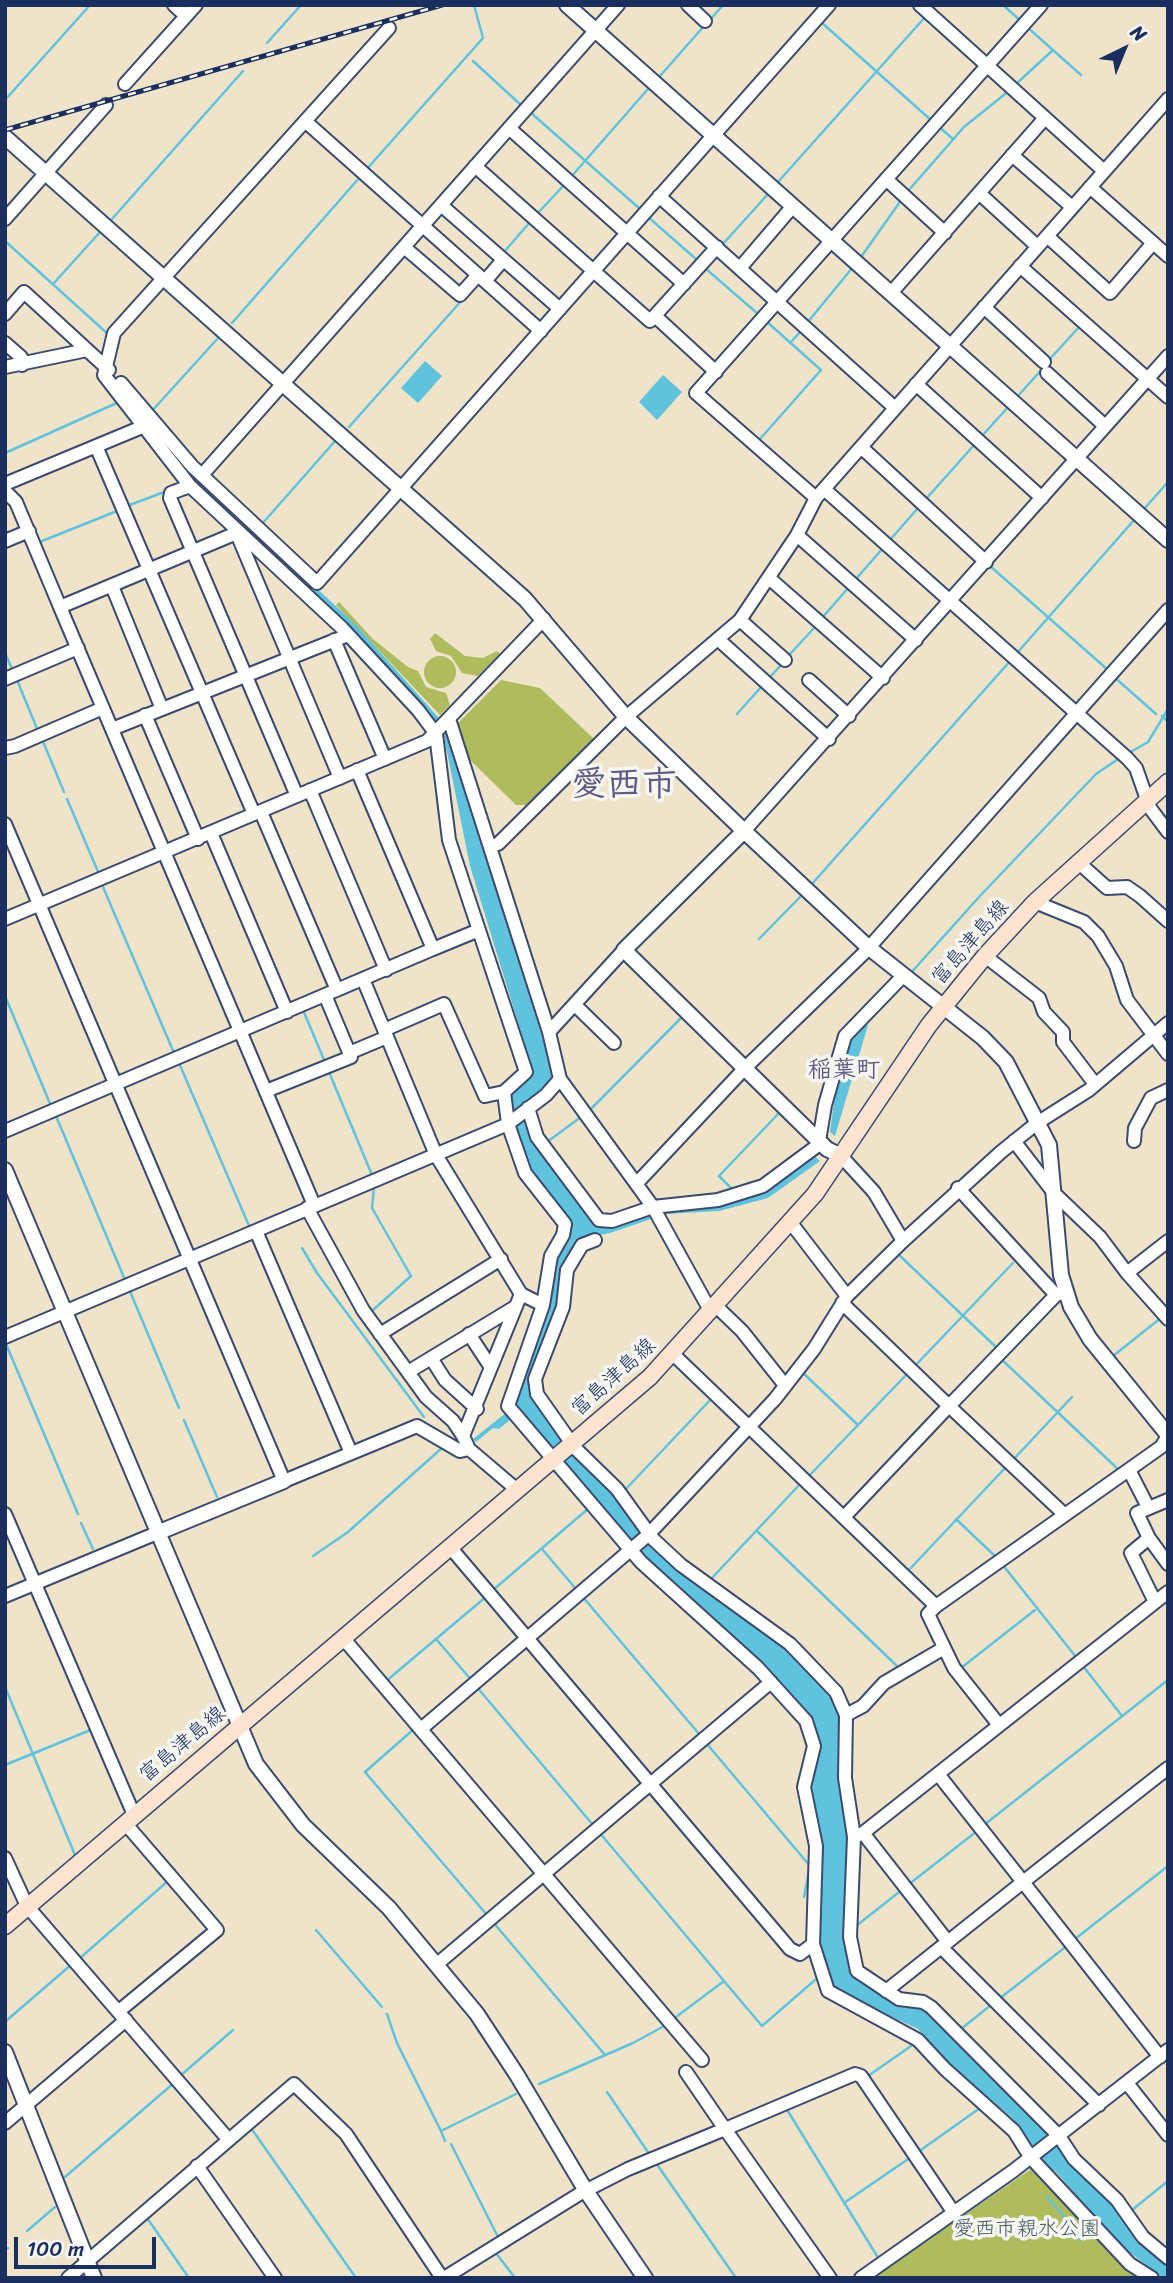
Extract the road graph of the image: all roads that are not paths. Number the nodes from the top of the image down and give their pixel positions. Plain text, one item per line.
1 (174, 5) edge
2 (196, 5) edge
3 (567, 5) edge
4 (618, 5) edge
5 (688, 5) edge
6 (829, 5) edge
7 (920, 5) edge
8 (1041, 5) edge
9 (186, 16) junction
10 (705, 21) dead end
11 (389, 28) dead end
12 (595, 30) junction
13 (988, 65) junction
14 (125, 84) dead end
15 (1168, 99) edge
16 (106, 105) dead end
17 (1045, 118) junction
18 (305, 121) junction
19 (509, 128) junction
20 (713, 135) junction
21 (6, 138) edge
22 (1012, 155) junction
23 (475, 166) junction
24 (1104, 171) junction
25 (46, 173) junction
26 (886, 179) junction
27 (1090, 187) junction
28 (979, 193) junction
29 (659, 196) junction
30 (441, 205) junction
31 (793, 206) junction
32 (1072, 207) junction
33 (5, 219) edge
34 (423, 225) junction
35 (945, 233) junction
36 (626, 234) junction
37 (1047, 236) junction
38 (831, 240) junction
39 (1153, 243) junction
40 (1037, 246) junction
41 (404, 247) junction
42 (717, 247) junction
43 (1168, 256) edge
44 (503, 260) junction
45 (1020, 266) junction
46 (740, 268) junction
47 (594, 271) junction
48 (482, 278) junction
49 (166, 279) junction
50 (684, 284) junction
51 (891, 293) junction
52 (778, 301) junction
53 (984, 307) junction
54 (560, 309) junction
55 (5, 314) edge
56 (654, 316) junction
57 (541, 331) junction
58 (5, 344) edge
59 (950, 345) junction
60 (87, 350) junction
61 (1168, 356) edge
62 (21, 361) junction
63 (5, 367) edge
64 (106, 367) junction
65 (716, 372) junction
66 (1147, 379) junction
67 (283, 383) junction
68 (916, 384) junction
69 (1168, 397) edge
70 (895, 408) junction
71 (142, 426) junction
72 (1105, 426) junction
73 (96, 446) junction
74 (861, 447) junction
75 (1077, 459) junction
76 (202, 475) junction
77 (5, 484) edge
78 (190, 485) junction
79 (402, 489) junction
80 (5, 491) edge
81 (820, 493) junction
82 (1042, 498) junction
83 (29, 531) junction
84 (238, 533) junction
85 (797, 535) junction
86 (1168, 540) edge
87 (5, 541) edge
88 (194, 552) junction
89 (986, 562) junction
90 (151, 570) junction
91 (769, 578) junction
92 (112, 586) junction
93 (951, 601) junction
94 (60, 607) junction
95 (1168, 610) edge
96 (544, 620) junction
97 (740, 620) junction
98 (348, 635) junction
99 (334, 640) junction
100 (916, 640) junction
101 (719, 641) junction
102 (78, 648) junction
103 (290, 658) junction
104 (785, 660) dead end
105 (247, 675) junction
106 (883, 678) junction
107 (5, 679) edge
108 (809, 680) dead end
109 (203, 692) junction
110 (103, 708) junction
111 (162, 709) junction
112 (1077, 713) junction
113 (145, 715) junction
114 (849, 716) junction
115 (626, 717) junction
116 (443, 726) junction
117 (112, 729) junction
118 (829, 739) junction
119 (5, 748) edge
120 (384, 759) junction
121 (357, 770) junction
122 (340, 778) junction
123 (1168, 782) edge
124 (310, 790) junction
125 (297, 796) junction
126 (1146, 801) junction
127 (258, 813) junction
128 (5, 824) edge
129 (744, 831) junction
130 (1168, 832) edge
131 (211, 833) junction
132 (198, 838) junction
133 (490, 846) junction
134 (164, 852) junction
135 (1078, 862) junction
136 (1035, 902) junction
137 (40, 904) junction
138 (5, 919) edge
139 (1168, 921) edge
140 (479, 930) junction
141 (868, 947) junction
142 (433, 950) junction
143 (624, 950) junction
144 (985, 956) junction
145 (386, 970) junction
146 (363, 979) junction
147 (905, 979) junction
148 (331, 993) junction
149 (575, 1004) junction
150 (942, 1009) junction
151 (287, 1012) junction
152 (1168, 1023) edge
153 (240, 1032) junction
154 (549, 1032) junction
155 (386, 1034) junction
156 (1153, 1035) junction
157 (614, 1043) dead end
158 (349, 1053) junction
159 (1168, 1054) edge
160 (745, 1068) junction
161 (560, 1079) junction
162 (117, 1084) junction
163 (1095, 1084) junction
164 (1168, 1090) edge
165 (266, 1091) junction
166 (504, 1092) junction
167 (526, 1109) junction
168 (510, 1122) junction
169 (1037, 1123) junction
170 (5, 1131) edge
171 (1014, 1141) junction
172 (1134, 1141) dead end
173 (820, 1142) junction
174 (436, 1155) junction
175 (841, 1156) junction
176 (5, 1170) edge
177 (636, 1183) junction
178 (958, 1188) junction
179 (1054, 1193) junction
180 (311, 1207) junction
181 (655, 1211) junction
182 (791, 1223) junction
183 (256, 1231) junction
184 (595, 1240) dead end
185 (903, 1241) junction
186 (1168, 1241) edge
187 (189, 1258) junction
188 (501, 1259) junction
189 (1127, 1273) junction
190 (521, 1294) junction
191 (1060, 1294) junction
192 (844, 1299) junction
193 (543, 1305) junction
194 (516, 1307) junction
195 (714, 1309) junction
196 (66, 1312) junction
197 (1168, 1319) edge
198 (380, 1334) junction
199 (469, 1334) junction
200 (5, 1337) edge
201 (673, 1354) junction
202 (431, 1358) junction
203 (490, 1366) junction
204 (408, 1372) junction
205 (784, 1384) junction
206 (950, 1406) junction
207 (477, 1409) junction
208 (749, 1427) junction
209 (463, 1436) junction
210 (1168, 1436) edge
211 (571, 1444) junction
212 (470, 1449) junction
213 (351, 1453) junction
214 (553, 1458) junction
215 (1129, 1470) junction
216 (284, 1481) junction
217 (516, 1489) junction
218 (1168, 1500) edge
219 (1148, 1507) junction
220 (5, 1514) edge
221 (1065, 1515) junction
222 (844, 1517) junction
223 (157, 1533) junction
224 (648, 1534) junction
225 (1149, 1538) junction
226 (450, 1547) junction
227 (633, 1549) junction
228 (1168, 1564) edge
229 (35, 1584) junction
230 (1168, 1592) edge
231 (5, 1596) edge
232 (1156, 1602) junction
233 (936, 1606) junction
234 (343, 1638) junction
235 (527, 1638) junction
236 (944, 1648) junction
237 (771, 1682) junction
238 (846, 1715) junction
239 (240, 1725) junction
240 (999, 1725) junction
241 (421, 1729) junction
242 (1168, 1768) edge
243 (938, 1773) junction
244 (650, 1785) junction
245 (130, 1819) junction
246 (859, 1835) junction
247 (5, 1858) edge
248 (545, 1874) junction
249 (1023, 1882) junction
250 (27, 1906) junction
251 (5, 1926) edge
252 (813, 1944) junction
253 (944, 1945) junction
254 (436, 1965) junction
255 (886, 1991) junction
256 (122, 2015) junction
257 (5, 2052) edge
258 (1164, 2054) edge
259 (702, 2060) dead end
260 (686, 2072) dead end
261 (1126, 2083) junction
262 (26, 2105) junction
263 (1099, 2105) junction
264 (5, 2123) edge
265 (725, 2129) junction
266 (1168, 2135) edge
267 (1058, 2137) junction
268 (228, 2139) junction
269 (1032, 2157) junction
270 (197, 2166) junction
271 (586, 2191) junction
272 (954, 2213) junction
273 (1168, 2258) edge
274 (87, 2261) junction
275 (68, 2278) edge
276 (94, 2278) edge
277 (275, 2278) edge
278 (443, 2278) edge
279 (645, 2278) edge
280 (830, 2278) edge
281 (861, 2278) edge
282 (1152, 2278) edge

1 - 9 street
2 - 9 street
3 - 12 street
4 - 12 street
5 - 10 street
6 - 20 street
7 - 13 street
8 - 13 street
9 - 14 street
11 - 18 street
12 - 19 street
12 - 20 street
13 - 17 street
13 - 26 street
15 - 24 street
16 - 25 street
17 - 22 street
17 - 24 street
18 - 34 street
18 - 49 street
19 - 23 street
19 - 36 street
20 - 29 street
20 - 31 street
21 - 25 street
22 - 28 street
22 - 32 street
23 - 30 street
23 - 47 street
24 - 27 street
25 - 33 street
25 - 49 street
26 - 35 street
26 - 38 street
27 - 32 street
27 - 39 street
28 - 35 street
28 - 40 street
29 - 36 street
29 - 42 street
30 - 34 street
30 - 44 street
31 - 38 street
31 - 46 street
32 - 37 street
34 - 41 street
34 - 48 street
35 - 51 street
36 - 47 street
36 - 50 street
37 - 39 street
37 - 40 street
38 - 51 street
38 - 52 street
39 - 43 street
40 - 45 street
41 - 48 street
41 - 67 street
42 - 46 street
42 - 50 street
44 - 48 street
44 - 54 street
45 - 53 street
45 - 66 street
46 - 52 street
47 - 54 street
47 - 56 street
48 - 57 street
49 - 64 street
49 - 67 street
50 - 56 street
51 - 59 street
52 - 65 street
52 - 70 street
53 - 59 street
53 - 72 street
54 - 57 street
55 - 60 street
56 - 65 street
57 - 79 street
58 - 62 street
59 - 68 street
59 - 75 street
60 - 62 street
60 - 64 street
61 - 66 street
62 - 63 street
64 - 71 street
64 - 76 street
65 - 81 street
66 - 69 street
66 - 72 street
67 - 76 street
67 - 79 street
68 - 70 street
68 - 82 street
70 - 74 street
71 - 73 street
71 - 78 street
72 - 75 street
73 - 77 street
73 - 90 street
74 - 81 street
74 - 89 street
75 - 82 street
75 - 86 street
76 - 79 street
78 - 84 street
78 - 88 street
79 - 96 street
80 - 83 street
81 - 85 street
81 - 93 street
82 - 89 street
83 - 87 street
83 - 94 street
84 - 88 street
84 - 98 street
84 - 103 street
85 - 91 street
85 - 100 street
88 - 90 street
88 - 105 street
89 - 93 street
90 - 92 street
90 - 109 street
91 - 97 street
91 - 106 street
92 - 94 street
92 - 111 street
93 - 100 street
93 - 112 street
94 - 102 street
95 - 112 street
96 - 115 street
96 - 116 street
97 - 101 street
97 - 104 street
98 - 99 street
98 - 116 street
99 - 103 street
99 - 120 street
100 - 106 street
101 - 115 street
101 - 118 street
102 - 107 street
102 - 110 street
103 - 105 street
103 - 122 street
105 - 109 street
105 - 125 street
106 - 114 street
108 - 114 street
109 - 111 street
109 - 127 street
110 - 117 street
110 - 119 street
111 - 113 street
112 - 126 street
112 - 141 street
113 - 117 street
113 - 132 street
114 - 118 street
115 - 129 street
115 - 133 street
116 - 120 street
116 - 133 street
116 - 140 street
117 - 134 street
118 - 129 street
120 - 121 street
121 - 122 street
121 - 142 street
122 - 124 street
123 - 126 main road, 富島津島線
124 - 125 street
124 - 145 street
125 - 127 street
126 - 130 street
126 - 135 main road, 富島津島線
127 - 131 street
127 - 148 street
128 - 137 street
129 - 141 street
129 - 143 street
131 - 132 street
131 - 151 street
132 - 134 street
133 - 154 street
134 - 137 street
134 - 153 street
135 - 136 main road, 富島津島線
135 - 139 street
136 - 144 main road, 富島津島線
136 - 156 street
137 - 138 street
137 - 162 street
140 - 142 street
140 - 166 street
141 - 147 street
141 - 160 street
142 - 145 street
143 - 149 street
143 - 160 street
144 - 150 main road, 富島津島線
144 - 163 street
145 - 146 street
146 - 148 street
146 - 155 street
147 - 150 street
147 - 173 street
148 - 151 street
148 - 158 street
149 - 154 street
149 - 157 street
150 - 169 street
150 - 175 main road, 富島津島線
151 - 153 street
152 - 156 street
153 - 162 street
153 - 165 street
154 - 161 street
155 - 158 street
155 - 166 street
155 - 174 street
156 - 159 street
156 - 163 street
158 - 165 street
160 - 173 street
160 - 177 street
161 - 167 street
161 - 177 street
162 - 170 street
162 - 187 street
163 - 169 street
164 - 172 street
165 - 180 street
166 - 168 street
167 - 168 street
167 - 181 street
168 - 174 street
168 - 193 street
169 - 171 street
169 - 179 street
171 - 178 street
171 - 179 street
173 - 175 street
173 - 181 street
174 - 180 street
174 - 188 street
175 - 182 main road, 富島津島線
175 - 185 street
176 - 196 street
177 - 181 street
178 - 185 street
178 - 191 street
179 - 189 street
179 - 191 street
180 - 183 street
180 - 198 street
181 - 195 street
182 - 192 street
182 - 195 main road, 富島津島線
183 - 187 street
183 - 213 street
184 - 211 street
185 - 192 street
186 - 189 street
187 - 196 street
187 - 216 street
188 - 190 street
188 - 198 street
189 - 197 street
190 - 193 street
190 - 194 street
191 - 206 street
191 - 210 street
192 - 205 street
192 - 206 street
193 - 214 street
194 - 199 street
194 - 203 street
195 - 201 main road, 富島津島線
195 - 205 street
196 - 200 street
196 - 223 street
198 - 204 street
199 - 202 street
199 - 203 street
201 - 208 street
201 - 211 main road, 富島津島線
202 - 204 street
202 - 207 street
203 - 207 street
204 - 209 street
205 - 208 street
206 - 221 street
206 - 222 street
207 - 209 street
208 - 222 street
208 - 224 street
209 - 212 street
210 - 215 street
211 - 214 main road, 富島津島線
211 - 224 street
212 - 213 street
212 - 217 street
213 - 216 street
214 - 217 main road, 富島津島線
214 - 227 street
215 - 219 street
215 - 221 street
216 - 223 street
217 - 226 main road, 富島津島線
218 - 219 street
219 - 225 street
220 - 229 street
221 - 233 street
222 - 233 street
223 - 229 street
223 - 239 street
224 - 227 street
224 - 238 street
225 - 228 street
225 - 232 street
226 - 234 main road, 富島津島線
226 - 235 street
227 - 235 street
227 - 237 street
229 - 231 street
229 - 245 street
230 - 232 street
232 - 240 street
233 - 236 street
234 - 239 main road, 富島津島線
234 - 241 street
235 - 241 street
235 - 244 street
236 - 238 street
236 - 240 street
237 - 244 street
237 - 252 street
238 - 246 street
239 - 245 main road, 富島津島線
239 - 254 street
240 - 243 street
241 - 248 street
242 - 249 street
243 - 246 street
243 - 249 street
244 - 248 street
244 - 252 street
245 - 250 main road, 富島津島線
245 - 256 street
246 - 253 street
246 - 255 street
247 - 250 street
248 - 254 street
248 - 259 street
249 - 253 street
249 - 258 street
250 - 251 main road, 富島津島線
250 - 256 street
252 - 269 street
253 - 255 street
253 - 263 street
254 - 271 street
255 - 267 street
256 - 262 street
256 - 268 street
257 - 262 street
258 - 261 street
260 - 265 street
261 - 263 street
261 - 266 street
262 - 264 street
262 - 274 street
263 - 267 street
265 - 271 street
265 - 272 street
265 - 280 street
267 - 269 street
267 - 273 street
268 - 270 street
268 - 278 street
269 - 272 street
269 - 282 street
270 - 274 street
270 - 277 street
271 - 278 street
271 - 279 street
272 - 281 street
274 - 275 street
274 - 276 street

